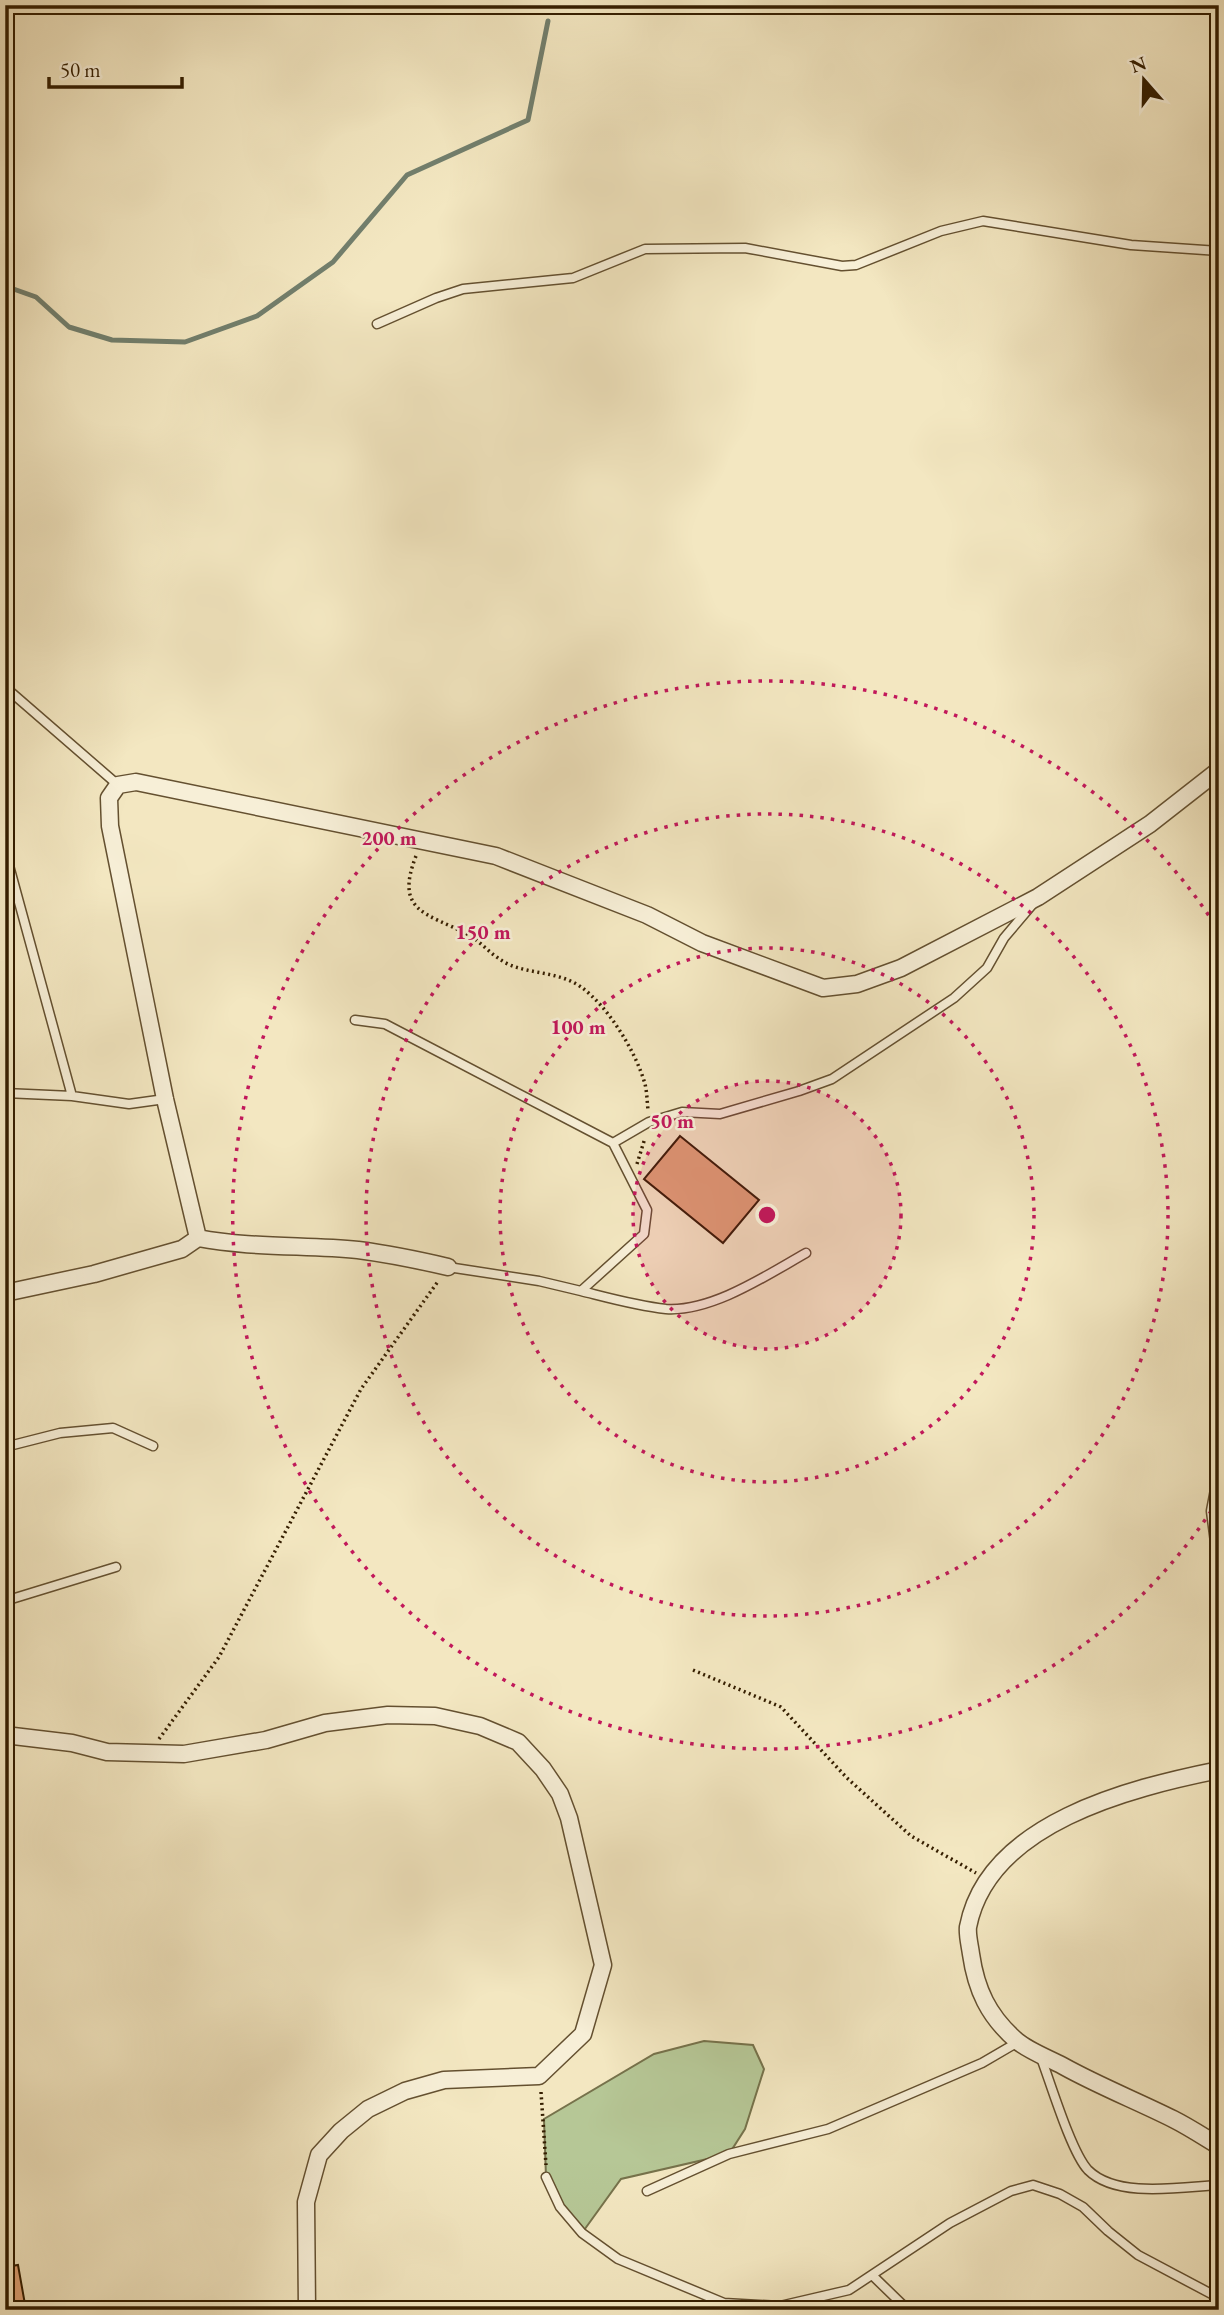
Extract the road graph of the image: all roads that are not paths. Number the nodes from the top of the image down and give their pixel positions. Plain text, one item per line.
1 (1219, 251) edge
2 (377, 324) dead end
3 (5, 687) edge
4 (1219, 770) edge
5 (118, 785) junction
6 (5, 851) edge
7 (1038, 897) junction
8 (355, 1020) dead end
9 (5, 1093) edge
10 (72, 1096) junction
11 (165, 1099) junction
12 (613, 1143) junction
13 (198, 1238) junction
14 (806, 1254) dead end
15 (448, 1267) joint
16 (581, 1291) junction
17 (5, 1293) edge
18 (153, 1446) dead end
19 (5, 1447) edge
20 (1219, 1490) edge
21 (1219, 1542) edge
22 (116, 1567) dead end
23 (5, 1601) edge
24 (5, 1735) edge
25 (1219, 1770) edge
26 (1018, 2042) junction
27 (1039, 2053) junction
28 (1219, 2146) edge
29 (546, 2177) road end
30 (1219, 2185) edge
31 (647, 2191) dead end
32 (873, 2276) junction
33 (1219, 2298) edge
34 (307, 2310) edge
35 (908, 2310) edge

1 - 2 lane
3 - 5 lane
4 - 7 street
5 - 7 street
5 - 11 street
6 - 10 lane
7 - 12 lane
8 - 12 lane
9 - 10 lane
10 - 11 lane
11 - 13 street
12 - 16 lane
13 - 15 street
13 - 17 street
14 - 16 lane
15 - 16 lane
18 - 19 lane
20 - 21 street
22 - 23 lane
24 - 34 street
25 - 26 street
26 - 27 street
26 - 31 lane
27 - 28 street
27 - 30 lane
29 - 32 lane
32 - 33 lane
32 - 35 lane

